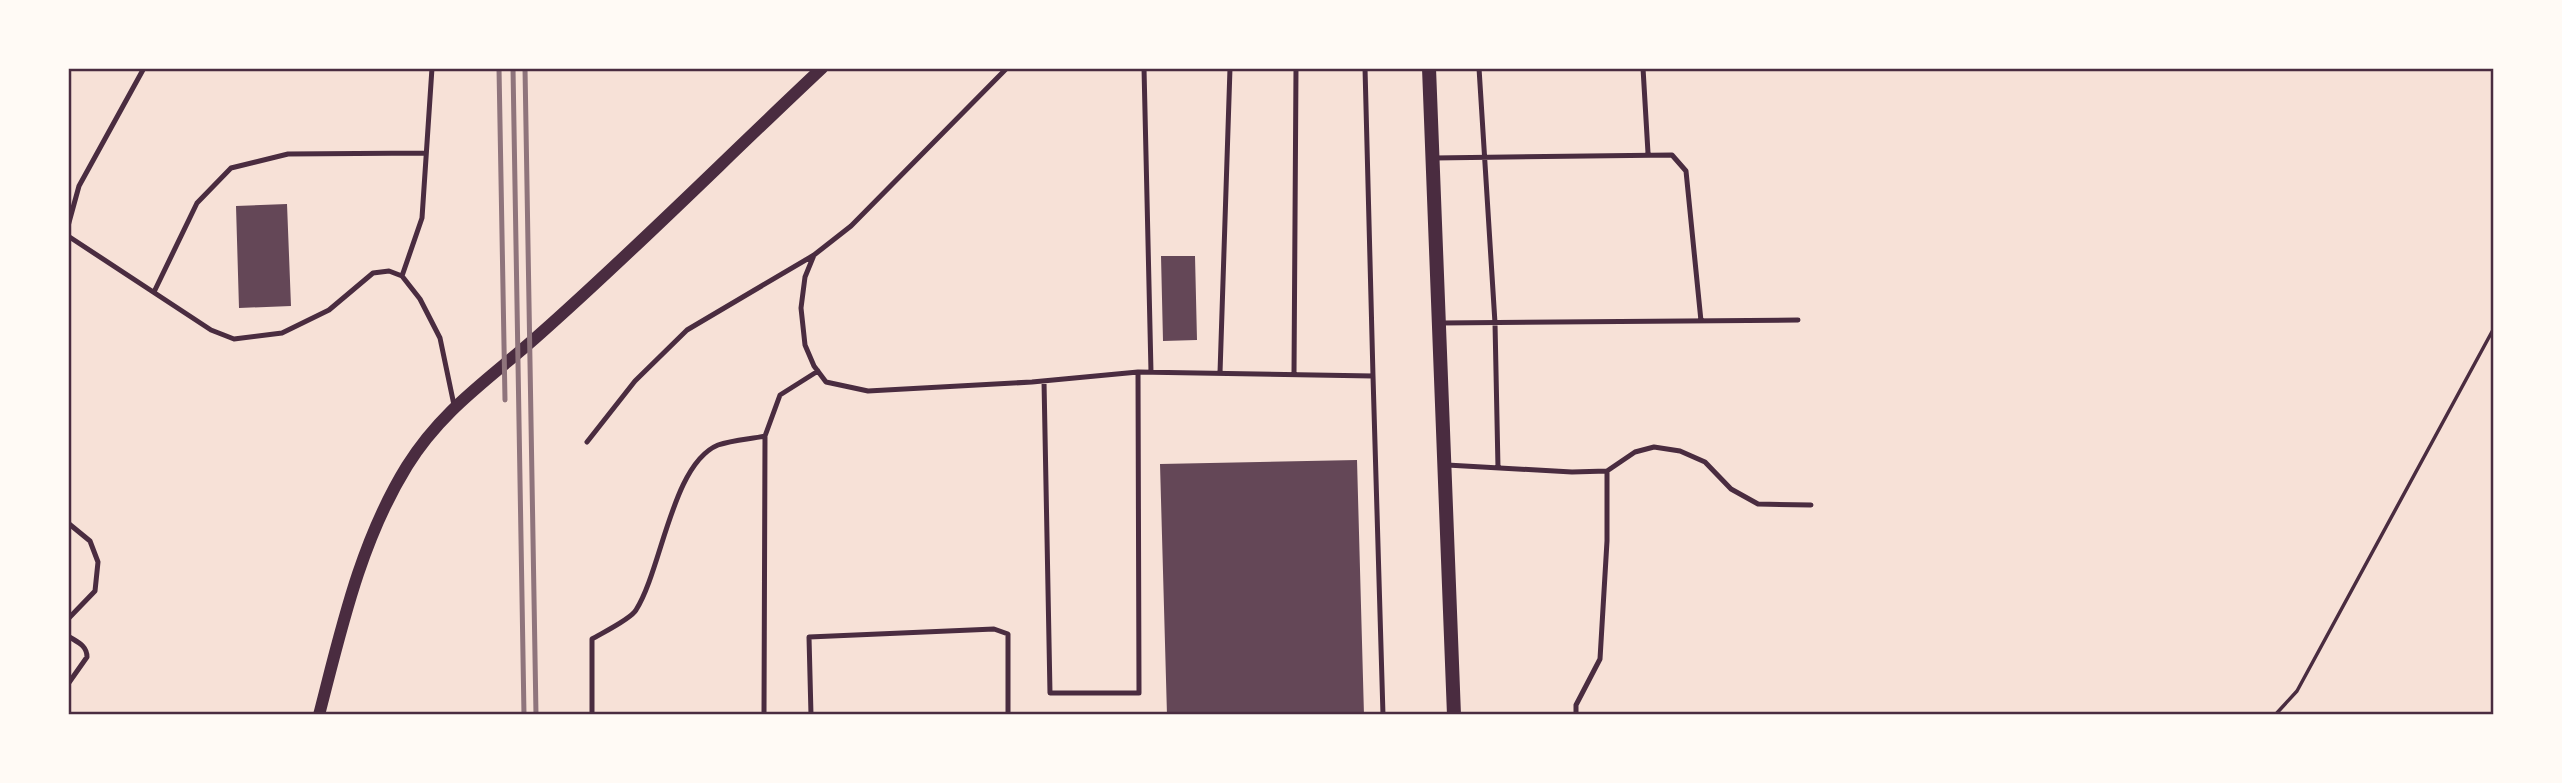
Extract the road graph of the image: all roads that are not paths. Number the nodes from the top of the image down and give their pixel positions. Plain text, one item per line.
1 (144, 68) edge
2 (432, 68) edge
3 (822, 68) edge
4 (1007, 68) edge
5 (1144, 68) edge
6 (1230, 68) edge
7 (1296, 68) edge
8 (1365, 68) edge
9 (1429, 68) edge
10 (1479, 68) edge
11 (1643, 68) edge
12 (426, 153) junction
13 (1648, 153) junction
14 (1485, 157) junction
15 (1432, 159) junction
16 (68, 226) edge
17 (68, 236) edge
18 (814, 255) junction
19 (402, 276) junction
20 (154, 292) junction
21 (1798, 320) dead end
22 (1700, 321) junction
23 (1439, 323) junction
24 (1495, 323) junction
25 (818, 371) junction
26 (1138, 372) junction
27 (1151, 372) junction
28 (1220, 373) junction
29 (1294, 374) junction
30 (1373, 376) junction
31 (1044, 381) junction
32 (454, 405) junction
33 (765, 436) junction
34 (587, 442) dead end
35 (1444, 465) junction
36 (1498, 468) junction
37 (1607, 471) junction
38 (1811, 505) dead end
39 (68, 523) edge
40 (68, 618) edge
41 (68, 636) edge
42 (68, 684) edge
43 (319, 715) edge
44 (592, 715) edge
45 (764, 715) edge
46 (811, 715) edge
47 (1008, 715) edge
48 (1383, 715) edge
49 (1454, 715) edge
50 (1576, 715) edge

1 - 16 lane
2 - 12 lane
3 - 32 street
4 - 18 lane
5 - 27 lane
6 - 28 lane
7 - 29 lane
8 - 30 lane
9 - 15 main road
10 - 14 lane
11 - 13 lane
12 - 19 lane
12 - 20 lane
13 - 14 lane
13 - 22 lane
14 - 15 lane
14 - 24 lane
15 - 23 main road
17 - 20 lane
18 - 25 lane
18 - 34 lane
19 - 20 lane
19 - 32 lane
21 - 22 lane
22 - 24 lane
23 - 24 lane
23 - 35 main road
24 - 36 lane
25 - 31 lane
25 - 33 lane
26 - 27 lane
26 - 31 lane
26 - 31 lane
27 - 28 lane
28 - 29 lane
29 - 30 lane
30 - 48 lane
32 - 43 street
33 - 44 lane
33 - 45 lane
35 - 36 lane
35 - 49 main road
36 - 37 lane
37 - 38 lane
37 - 50 lane
39 - 40 lane
41 - 42 lane
46 - 47 lane

